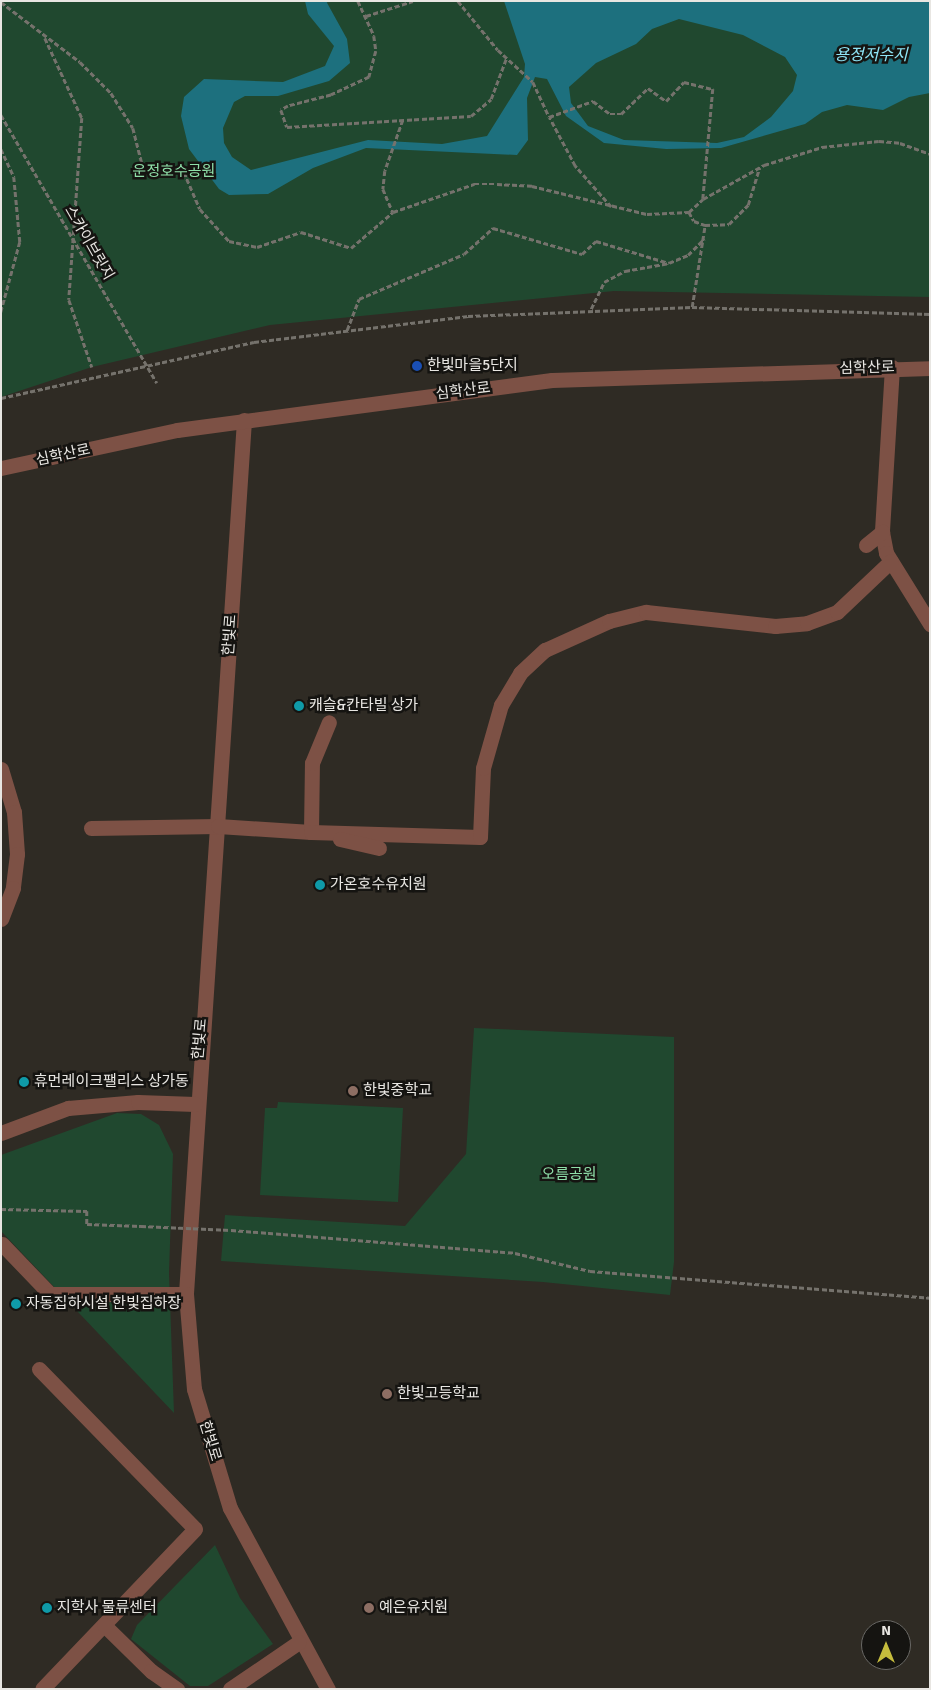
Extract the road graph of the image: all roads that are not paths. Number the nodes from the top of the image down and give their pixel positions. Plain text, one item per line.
1 (892, 367) junction
2 (930, 368) edge
3 (244, 420) junction
4 (1, 468) edge
5 (882, 532) junction
6 (866, 545) dead end
7 (891, 561) junction
8 (930, 624) edge
9 (329, 722) dead end
10 (1, 769) edge
11 (218, 826) junction
12 (90, 828) dead end
13 (312, 832) junction
14 (379, 848) dead end
15 (1, 919) edge
16 (195, 1104) junction
17 (1, 1133) edge
18 (2, 1244) edge
19 (186, 1294) junction
20 (39, 1369) dead end
21 (104, 1625) junction
22 (299, 1642) junction
23 (42, 1689) edge
24 (177, 1689) edge
25 (230, 1689) edge
26 (328, 1689) edge

1 - 2 street, 심학산로
1 - 3 street, 심학산로
1 - 5 street
3 - 4 street, 심학산로
3 - 11 street, 한빛로
5 - 6 street
5 - 7 street
7 - 8 street
7 - 13 street
9 - 13 street
10 - 15 street
11 - 12 street
11 - 13 street
11 - 16 street, 한빛로
13 - 14 street
16 - 17 street
16 - 19 street, 한빛로
18 - 19 street
19 - 22 street, 한빛로
20 - 21 street
21 - 23 street
21 - 24 street
22 - 25 street
22 - 26 street, 한빛로

